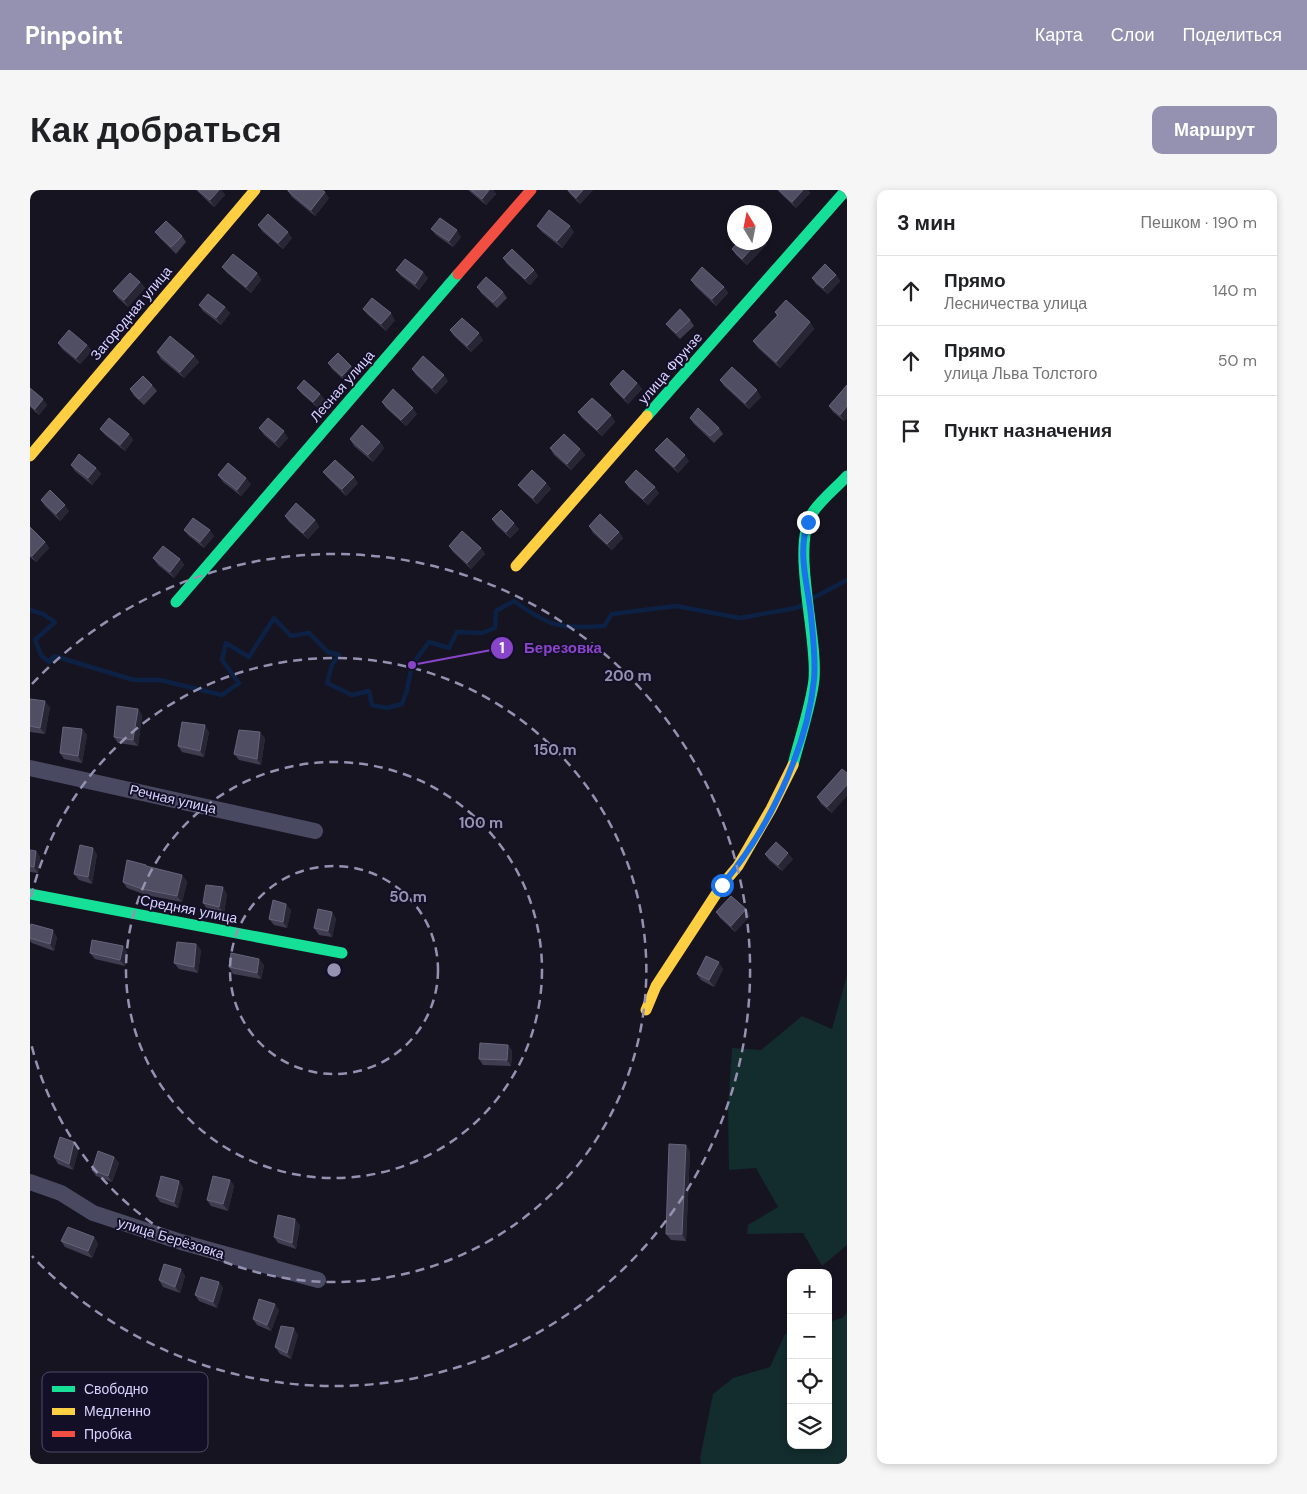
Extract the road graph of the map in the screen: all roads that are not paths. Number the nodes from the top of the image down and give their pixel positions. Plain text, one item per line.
1 (255, 190) edge
2 (531, 190) edge
3 (846, 190) edge
4 (30, 456) edge
5 (847, 476) edge
6 (516, 566) dead end
7 (176, 602) dead end
8 (30, 768) edge
9 (315, 831) dead end
10 (30, 894) edge
11 (342, 954) dead end
12 (646, 1010) dead end
13 (30, 1182) edge
14 (318, 1280) dead end

1 - 4 street, Загородная улица
2 - 7 street, Лесная улица
3 - 6 street, улица Фрунзе
5 - 12 street
8 - 9 street, Речная улица
10 - 11 street, Средняя улица
13 - 14 street, улица Берёзовка

